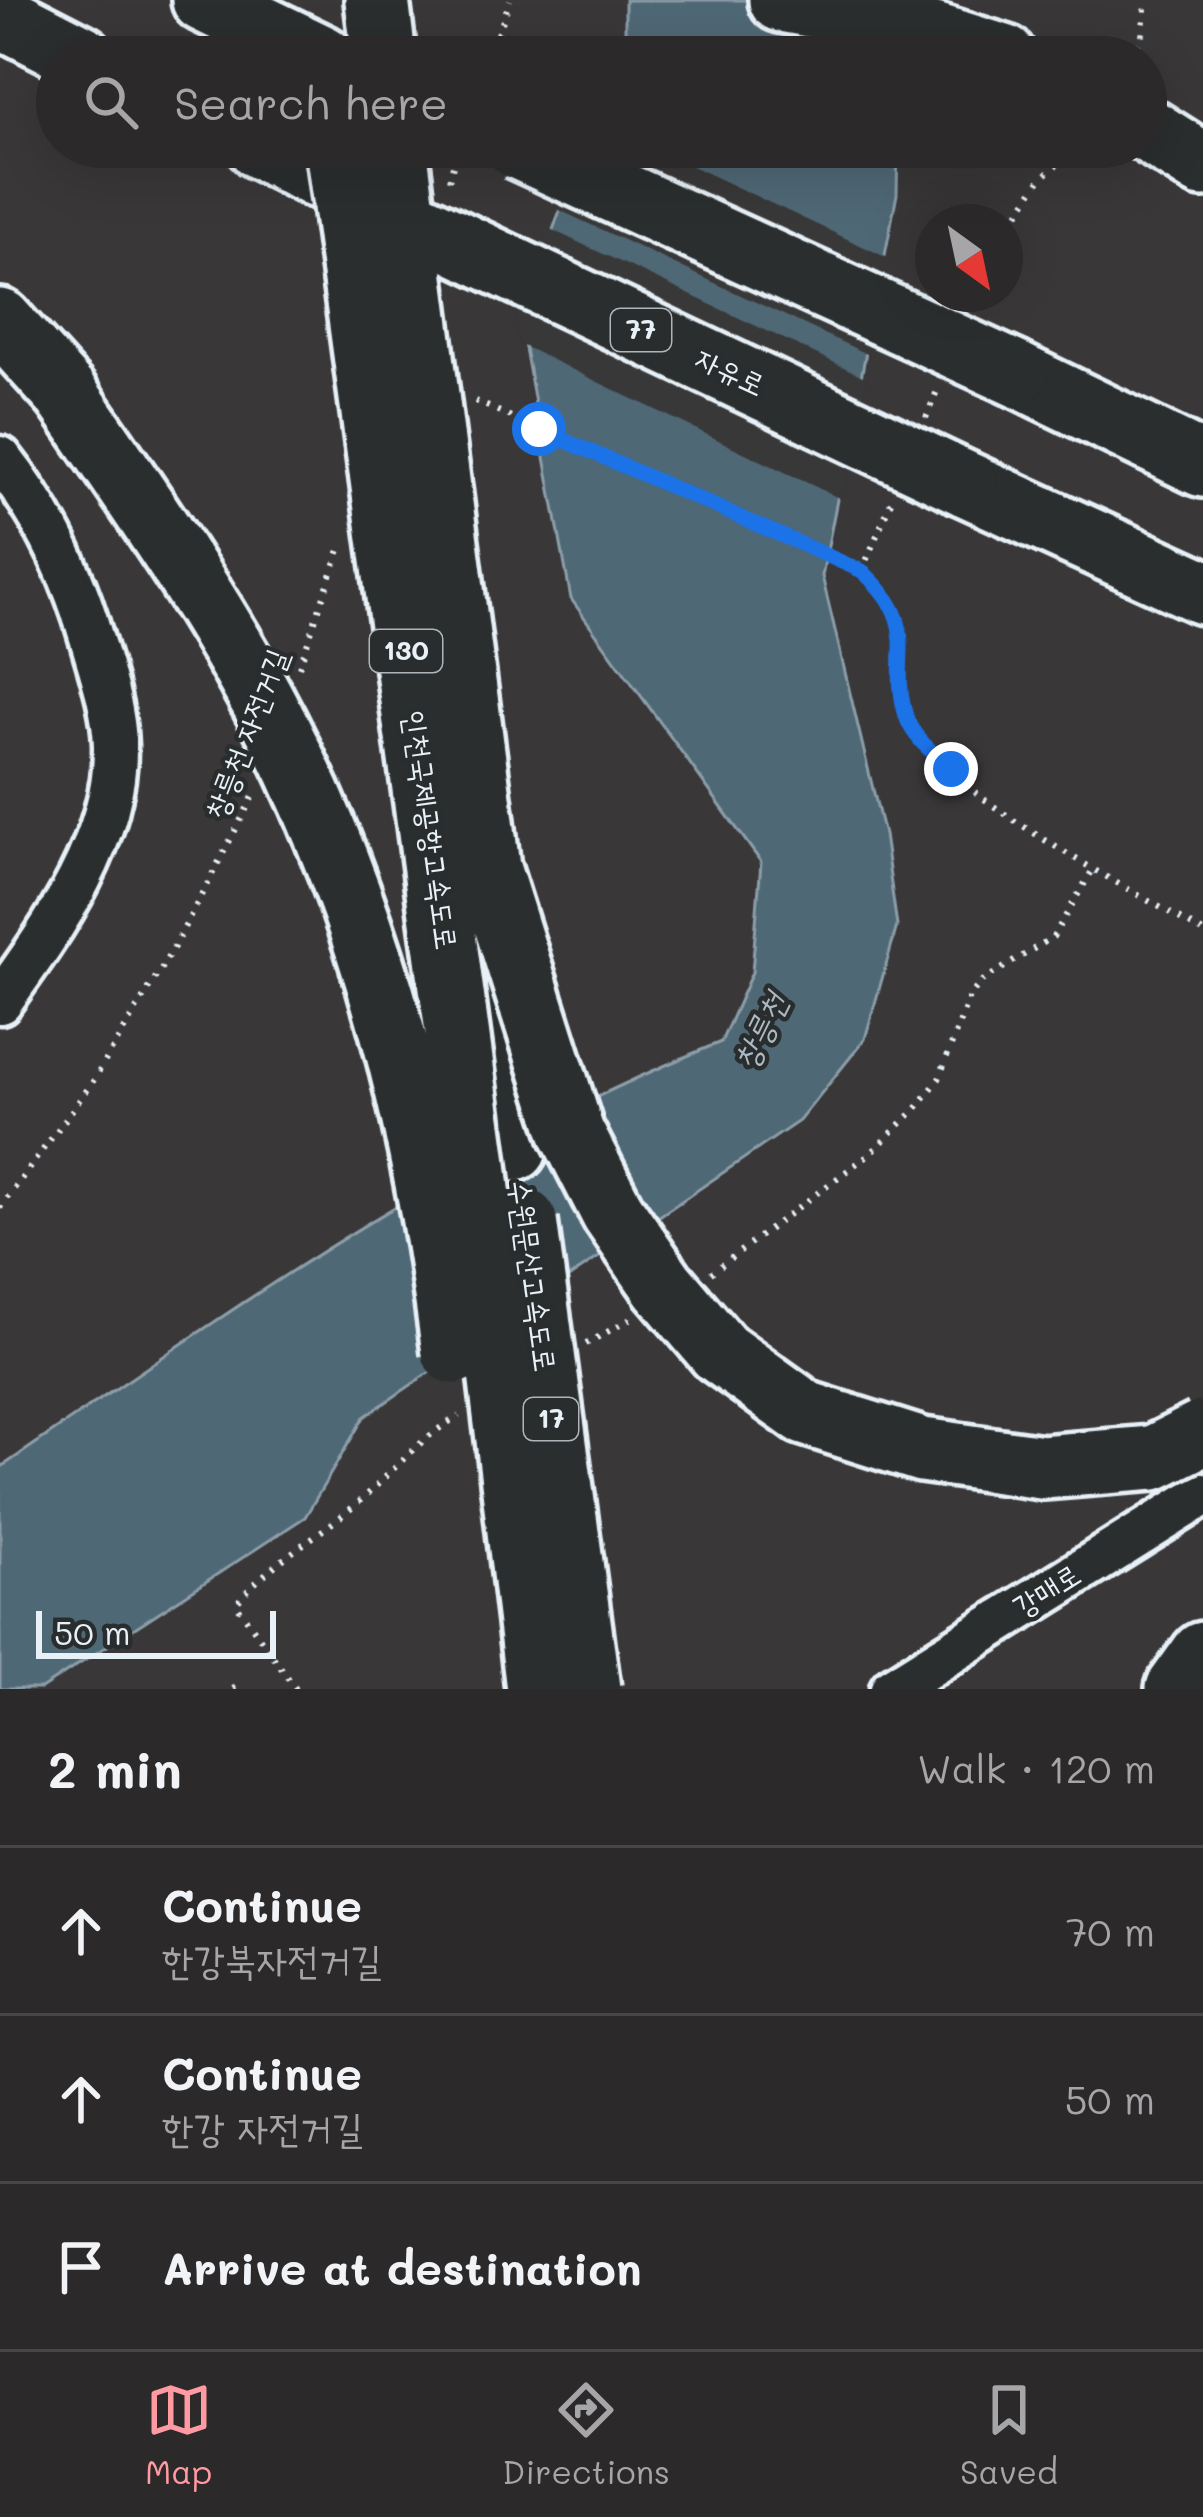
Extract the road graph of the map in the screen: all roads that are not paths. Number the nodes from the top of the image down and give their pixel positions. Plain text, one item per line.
1 (204, 0) edge
2 (316, 0) edge
3 (376, 0) edge
4 (781, 0) edge
5 (0, 15) edge
6 (41, 36) edge
7 (279, 36) edge
8 (320, 36) edge
9 (381, 36) edge
10 (937, 36) edge
11 (1167, 142) edge
12 (1203, 165) edge
13 (328, 168) edge
14 (339, 168) edge
15 (398, 168) edge
16 (564, 168) edge
17 (0, 321) edge
18 (0, 458) edge
19 (1203, 465) edge
20 (1084, 538) junction
21 (1203, 592) edge
22 (1203, 629) edge
23 (488, 868) junction
24 (0, 1002) edge
25 (495, 1152) junction
26 (1203, 1433) edge
27 (1203, 1495) edge
28 (1203, 1654) edge
29 (497, 1689) edge
30 (538, 1689) edge
31 (588, 1689) edge
32 (892, 1689) edge
33 (1178, 1689) edge

1 - 7 highway
2 - 8 highway
3 - 9 highway
4 - 10 highway
5 - 6 highway
11 - 12 highway
13 - 25 highway, 인천국제공항고속도로 / 130, bridge
14 - 20 highway, 자유로 / 77, bridge
15 - 23 highway, 인천국제공항고속도로 / 130, bridge
16 - 19 highway, bridge
17 - 29 highway, bridge
18 - 24 street
20 - 21 highway, 자유로 / 77
20 - 22 highway
23 - 25 highway, 인천국제공항고속도로 / 130, bridge
23 - 26 highway, bridge
25 - 30 highway, 수원문산고속도로 / 17, bridge
25 - 31 highway, 수원문산고속도로 / 17, bridge
27 - 32 street, 강매로
28 - 33 highway

